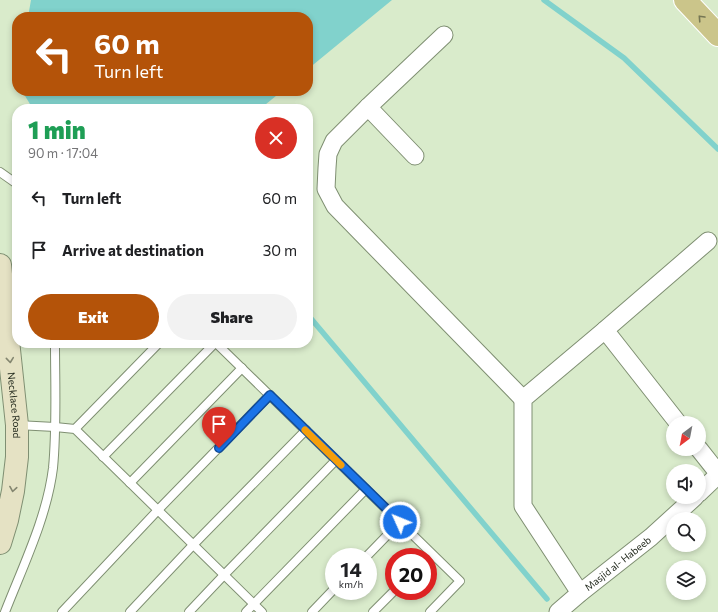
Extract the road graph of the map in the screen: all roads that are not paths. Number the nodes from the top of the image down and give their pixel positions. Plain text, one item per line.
1 (685, 0) edge
2 (444, 35) dead end
3 (718, 35) edge
4 (368, 107) junction
5 (414, 156) dead end
6 (0, 172) edge
7 (12, 180) edge
8 (708, 241) dead end
9 (0, 265) edge
10 (605, 330) junction
11 (55, 348) edge
12 (154, 348) edge
13 (210, 348) edge
14 (220, 348) edge
15 (242, 368) junction
16 (270, 395) junction
17 (523, 399) junction
18 (673, 416) edge
19 (17, 425) junction
20 (55, 427) junction
21 (75, 429) junction
22 (306, 430) junction
23 (704, 456) edge
24 (103, 457) junction
25 (336, 460) junction
26 (718, 474) edge
27 (130, 483) junction
28 (706, 486) edge
29 (366, 489) junction
30 (687, 504) edge
31 (158, 510) junction
32 (400, 522) junction
33 (0, 543) edge
34 (194, 545) junction
35 (375, 548) edge
36 (423, 548) edge
37 (437, 562) edge
38 (224, 575) junction
39 (580, 593) junction
40 (325, 598) edge
41 (385, 600) edge
42 (254, 604) junction
43 (5, 612) edge
44 (62, 612) edge
45 (130, 612) edge
46 (189, 612) edge
47 (246, 612) edge
48 (262, 612) edge
49 (312, 612) edge
50 (374, 612) edge
51 (430, 612) edge
52 (558, 612) edge

3 -> 1 main road
2 - 4 street
4 - 5 street
4 - 17 street
6 - 7 lane
8 - 10 street
9 -> 19 main road, Necklace Road
10 - 17 street
10 - 18 street
11 - 20 lane
12 - 21 lane
13 - 24 lane
14 - 15 lane
15 - 16 lane
15 - 27 lane
16 - 22 lane
16 - 31 lane
17 - 39 street
19 - 20 lane
19 -> 33 main road, Necklace Road
20 - 21 lane
20 - 43 lane
21 - 24 lane
22 - 25 lane
22 - 34 lane
23 - 26 street
24 - 27 lane
25 - 29 lane
25 - 38 lane
26 - 28 street
27 - 31 lane
29 - 32 lane
29 - 42 lane
30 - 39 street, Masjid al- Habeeb
31 - 34 lane
31 - 44 lane
32 - 35 lane
32 - 36 lane
34 - 38 lane
34 - 45 lane
37 - 51 lane
38 - 42 lane
38 - 46 lane
39 - 52 street, Masjid al- Habeeb
40 - 49 lane
41 - 50 lane
42 - 47 lane
42 - 48 lane

